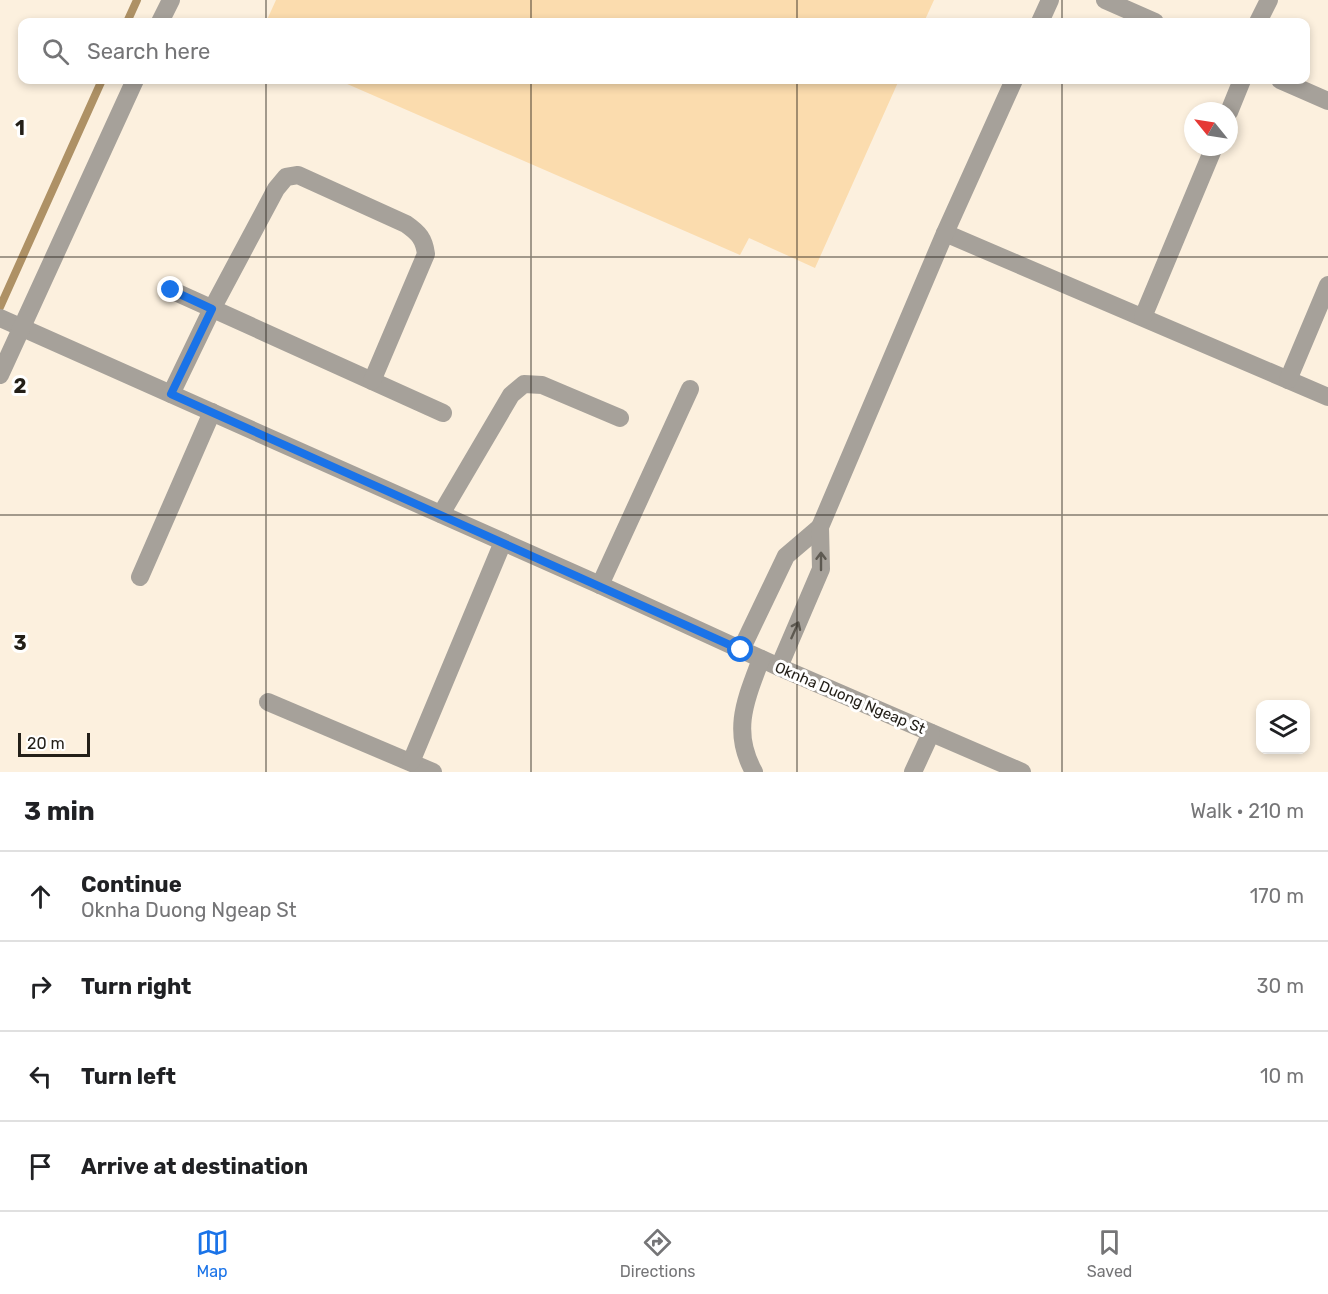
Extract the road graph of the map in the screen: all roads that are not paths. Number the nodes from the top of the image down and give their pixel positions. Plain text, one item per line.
1 (171, 0) edge
2 (1050, 0) edge
3 (1106, 0) edge
4 (1269, 0) edge
5 (162, 18) edge
6 (1042, 18) edge
7 (1146, 18) edge
8 (1260, 18) edge
9 (133, 84) edge
10 (1012, 84) edge
11 (1240, 84) edge
12 (1289, 84) edge
13 (1328, 101) edge
14 (1233, 102) edge
15 (1210, 156) edge
16 (945, 233) junction
17 (1328, 285) edge
18 (171, 290) dead end
19 (212, 309) junction
20 (1143, 318) junction
21 (10, 322) edge
22 (0, 375) edge
23 (1288, 380) junction
24 (372, 381) junction
25 (690, 389) dead end
26 (171, 394) junction
27 (1328, 398) edge
28 (212, 412) junction
29 (443, 413) dead end
30 (620, 418) dead end
31 (441, 514) junction
32 (820, 527) junction
33 (503, 542) junction
34 (140, 577) dead end
35 (600, 585) junction
36 (741, 650) junction
37 (761, 658) junction
38 (779, 667) junction
39 (268, 702) dead end
40 (931, 733) junction
41 (411, 762) junction
42 (433, 772) edge
43 (754, 772) edge
44 (913, 772) edge
45 (1022, 772) edge

1 - 5 street
2 - 6 street
3 - 7 street
4 - 8 street
9 - 21 street
10 - 16 street
11 - 14 street
12 - 13 street
15 - 20 street
16 - 20 street
16 - 32 street
17 - 23 street
18 - 19 street
19 - 24 street
19 - 24 street
19 - 26 street
20 - 23 street
21 - 22 street
21 - 26 street, Oknha Duong Ngeap St
23 - 27 street
24 - 29 street
25 - 35 street
26 - 28 street, Oknha Duong Ngeap St
28 - 31 street, Oknha Duong Ngeap St
28 - 34 street
30 - 31 street
31 - 33 street, Oknha Duong Ngeap St
32 - 36 street
38 -> 32 street
33 - 35 street, Oknha Duong Ngeap St
33 - 41 street
35 - 36 street, Oknha Duong Ngeap St
36 - 37 street, Oknha Duong Ngeap St
37 - 38 street, Oknha Duong Ngeap St
37 - 43 street
38 - 40 street, Oknha Duong Ngeap St
39 - 41 street
40 - 44 street
40 - 45 street, Oknha Duong Ngeap St
41 - 42 street

